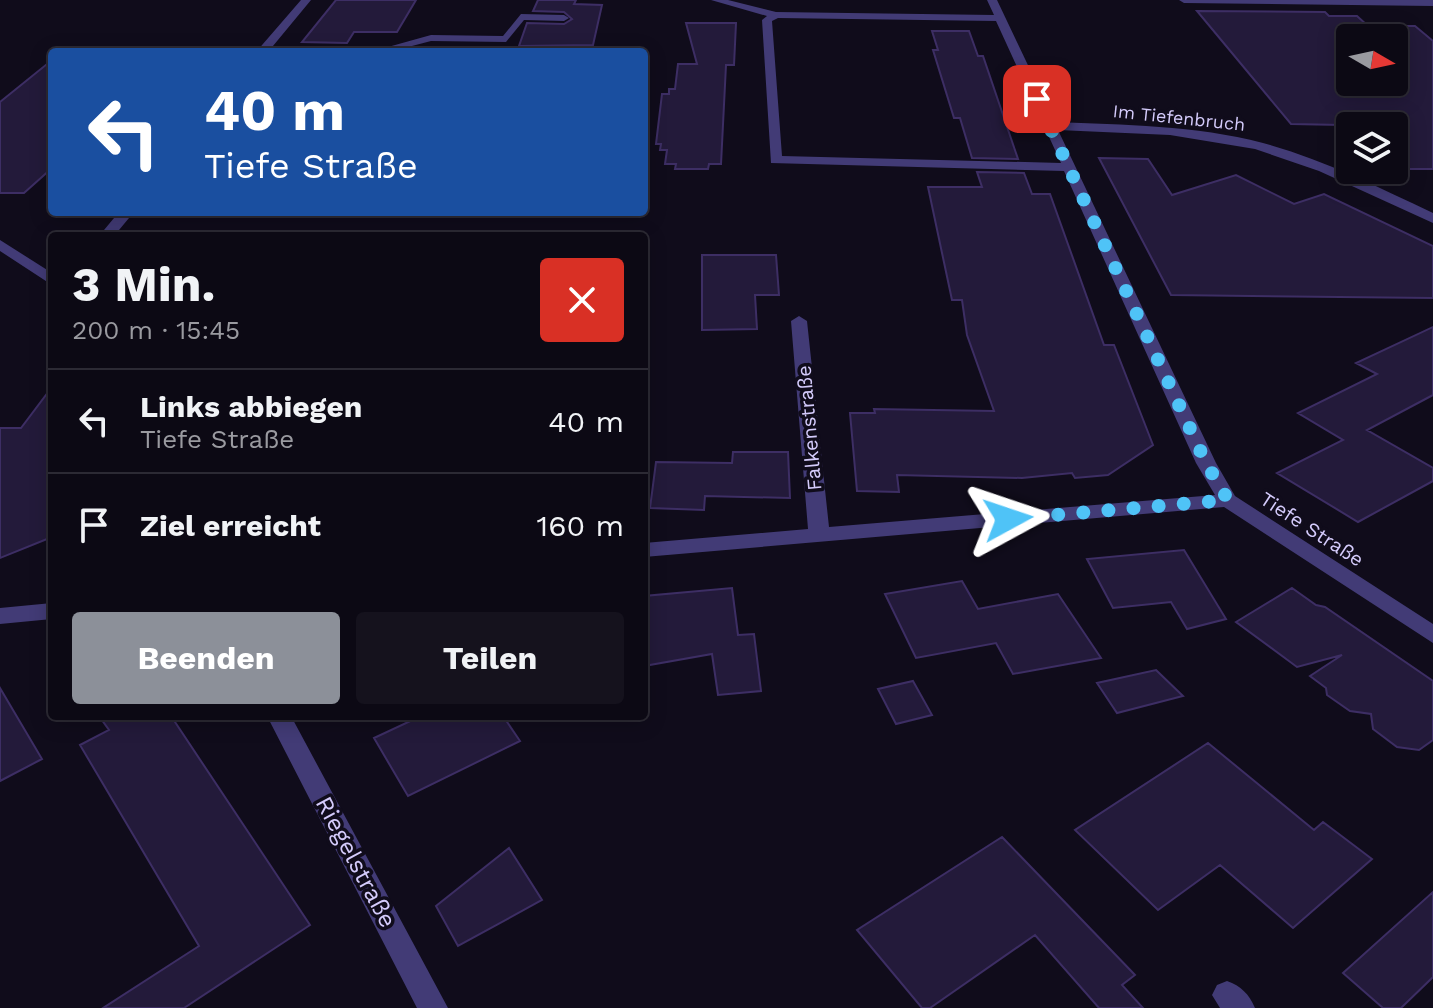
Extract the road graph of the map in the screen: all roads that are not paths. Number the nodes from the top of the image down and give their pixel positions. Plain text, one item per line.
1 (306, 0) edge
2 (716, 0) edge
3 (992, 0) edge
4 (1184, 0) edge
5 (1433, 3) edge
6 (776, 15) junction
7 (564, 18) dead end
8 (1000, 18) junction
9 (265, 48) edge
10 (392, 48) edge
11 (1050, 126) junction
12 (1069, 167) junction
13 (124, 216) edge
14 (1433, 219) edge
15 (110, 232) edge
16 (0, 244) edge
17 (48, 274) edge
18 (799, 321) dead end
19 (1228, 500) junction
20 (819, 535) junction
21 (648, 550) edge
22 (48, 611) edge
23 (0, 616) edge
24 (1433, 635) edge
25 (281, 720) edge
26 (433, 1008) edge

1 - 9 street
2 - 6 street
3 - 8 street, Tiefe Straße
4 - 5 street
6 - 8 street
6 - 12 street
7 - 10 street
8 - 11 street, Tiefe Straße
11 - 12 street, Tiefe Straße
11 - 14 street, Im Tiefenbruch
12 - 19 street, Tiefe Straße
13 - 15 street
16 - 17 street
18 - 20 street, Falkenstraße
19 - 20 street
19 - 24 street, Tiefe Straße
20 - 21 street
22 - 23 street
25 - 26 street, Riegelstraße

